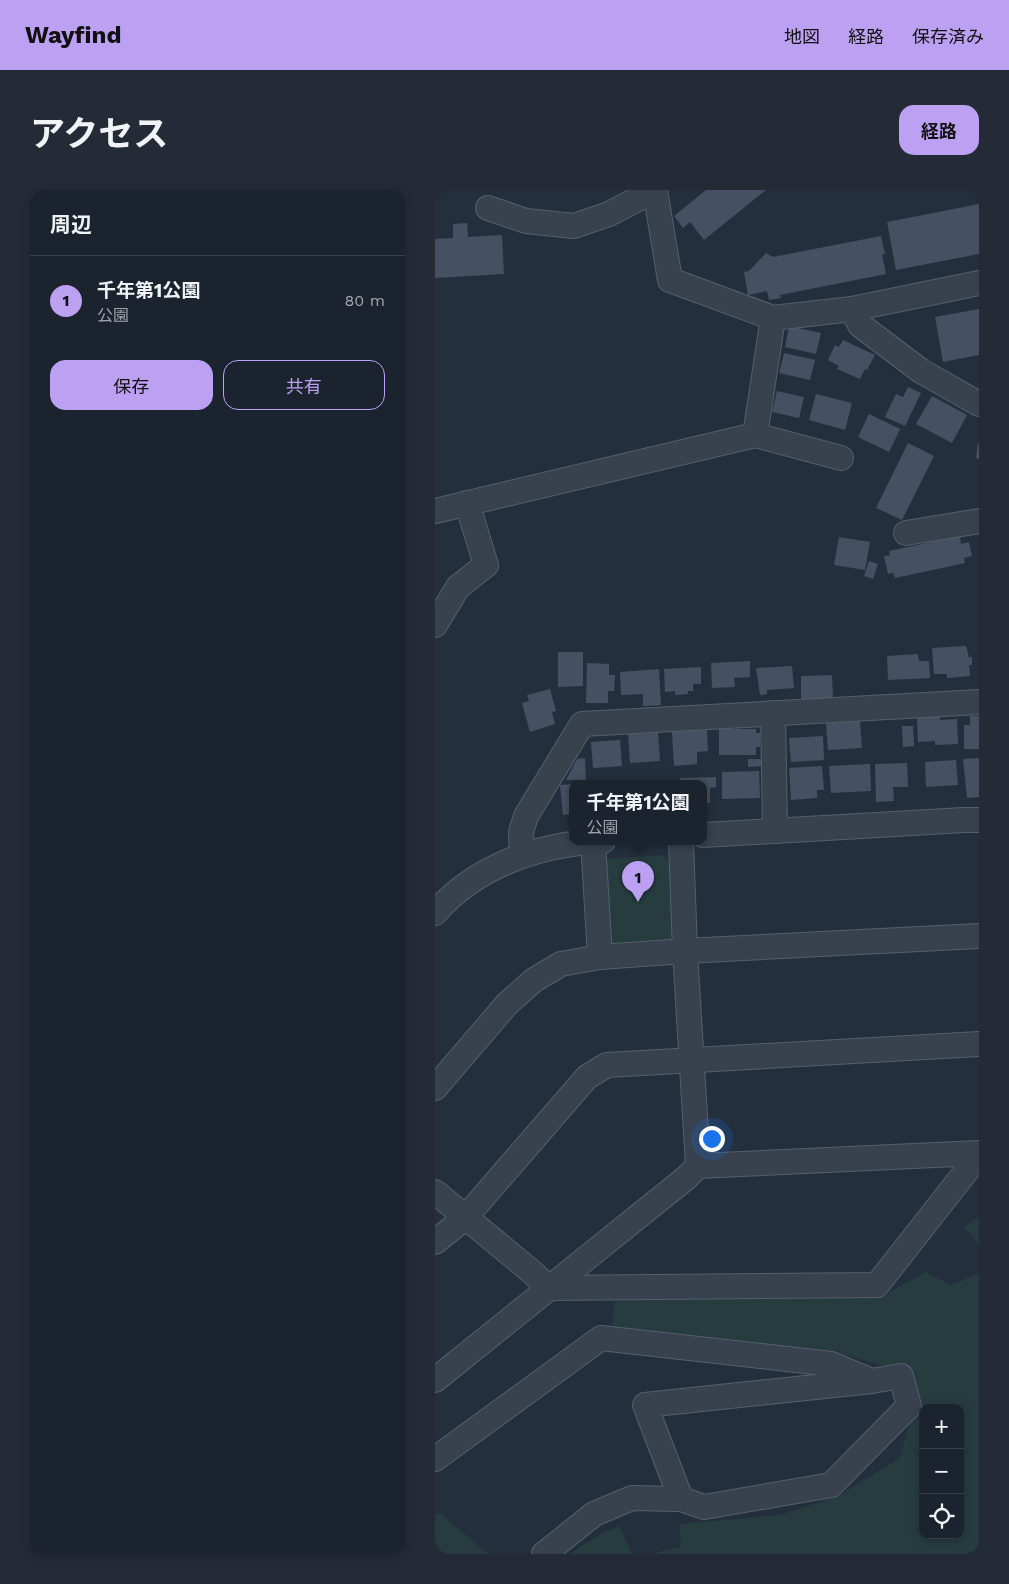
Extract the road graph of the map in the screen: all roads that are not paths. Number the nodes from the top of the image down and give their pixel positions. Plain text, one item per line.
1 (655, 190) edge
2 (488, 208) dead end
3 (979, 283) edge
4 (852, 309) junction
5 (773, 318) junction
6 (979, 404) edge
7 (755, 435) junction
8 (841, 458) dead end
9 (467, 503) junction
10 (435, 510) edge
11 (979, 521) edge
12 (906, 534) dead end
13 (435, 625) edge
14 (979, 702) edge
15 (773, 713) junction
16 (979, 820) edge
17 (775, 831) junction
18 (707, 835) edge
19 (569, 845) edge
20 (593, 845) edge
21 (681, 845) edge
22 (522, 855) junction
23 (435, 913) edge
24 (979, 936) edge
25 (685, 950) junction
26 (600, 957) junction
27 (979, 1044) edge
28 (693, 1061) junction
29 (435, 1088) edge
30 (979, 1154) edge
31 (698, 1166) junction
32 (435, 1192) edge
33 (465, 1218) junction
34 (435, 1242) edge
35 (548, 1288) junction
36 (435, 1380) edge
37 (872, 1380) junction
38 (435, 1459) edge
39 (681, 1499) junction
40 (545, 1554) edge

1 - 2 street
1 - 5 street
3 - 4 street
4 - 5 street
4 - 6 street
5 - 7 street
7 - 8 street
7 - 9 street
9 - 10 street
9 - 13 street
11 - 12 street
14 - 15 street
15 - 17 street
15 - 22 street
16 - 17 street
17 - 18 street
19 - 22 street
20 - 26 street
21 - 25 street
22 - 23 street
24 - 25 street
25 - 26 street
25 - 28 street
26 - 29 street
27 - 28 street
28 - 31 street
28 - 33 street
30 - 31 street
30 - 35 street
31 - 35 street
32 - 33 street
33 - 34 street
33 - 35 street
35 - 36 street
37 - 38 street
37 - 39 street
37 - 39 street
39 - 40 street

